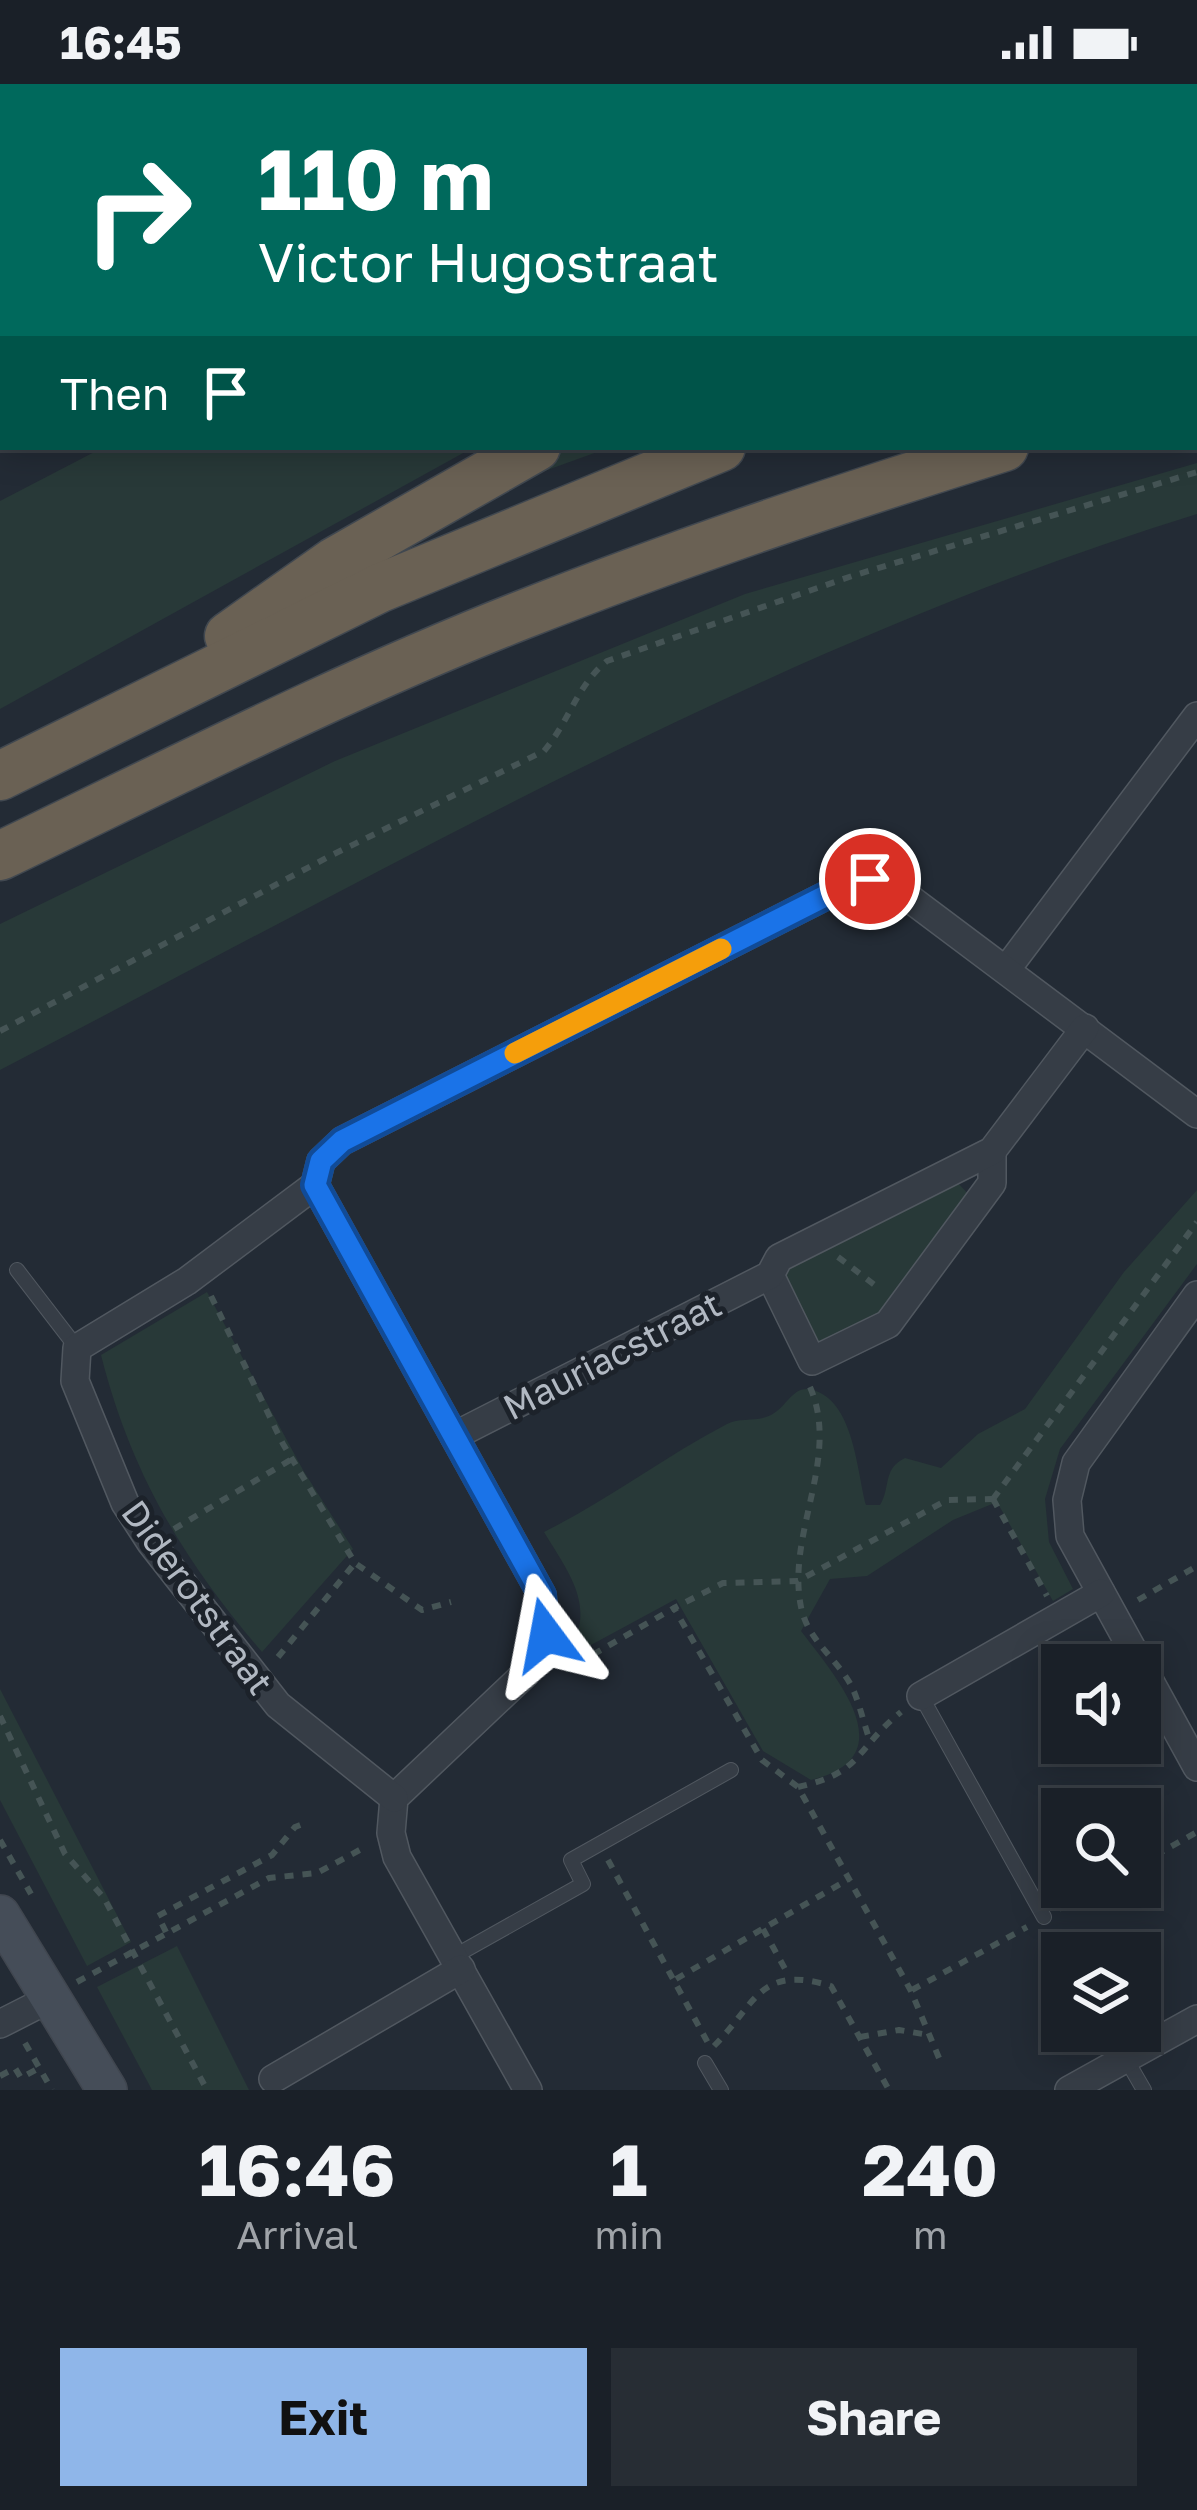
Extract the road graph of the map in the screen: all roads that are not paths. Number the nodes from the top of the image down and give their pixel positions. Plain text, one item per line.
1 (531, 450) edge
2 (714, 450) edge
3 (995, 450) edge
4 (1197, 716) edge
5 (111, 718) junction
6 (0, 776) edge
7 (0, 856) edge
8 (1006, 970) junction
9 (1085, 1028) junction
10 (1197, 1114) edge
11 (992, 1151) junction
12 (315, 1185) junction
13 (17, 1270) dead end
14 (770, 1275) junction
15 (1191, 1314) edge
16 (77, 1348) junction
17 (454, 1436) junction
18 (1107, 1603) junction
19 (921, 1696) joint
20 (1197, 1767) edge
21 (731, 1770) dead end
22 (394, 1798) junction
23 (0, 1915) edge
24 (1044, 1917) road end
25 (0, 1927) edge
26 (457, 1963) junction
27 (24, 2012) edge
28 (1197, 2019) edge
29 (708, 2056) road end
30 (1126, 2059) junction
31 (273, 2079) dead end
32 (79, 2090) edge
33 (107, 2090) edge
34 (527, 2090) edge
35 (721, 2090) edge
36 (1070, 2090) edge
37 (1144, 2090) edge

1 - 5 highway
2 - 5 highway
3 - 7 highway
4 - 8 street
5 - 6 highway
8 - 9 street
8 - 12 street
9 - 10 street
9 - 11 street, Mauriacstraat
11 - 14 street, Mauriacstraat
11 - 14 street, Mauriacstraat
12 - 16 street
12 - 17 street
13 - 16 lane, Diderotstraat
14 - 17 street, Mauriacstraat
15 - 18 street
16 - 22 street, Diderotstraat
17 - 22 street
18 - 19 street
18 - 20 street
19 - 24 lane
21 - 26 lane
22 - 26 street
23 - 27 street
25 - 27 street
26 - 31 street
26 - 34 street
27 - 32 street
27 - 33 street
28 - 30 street
29 - 35 lane
30 - 36 street
30 - 37 lane

